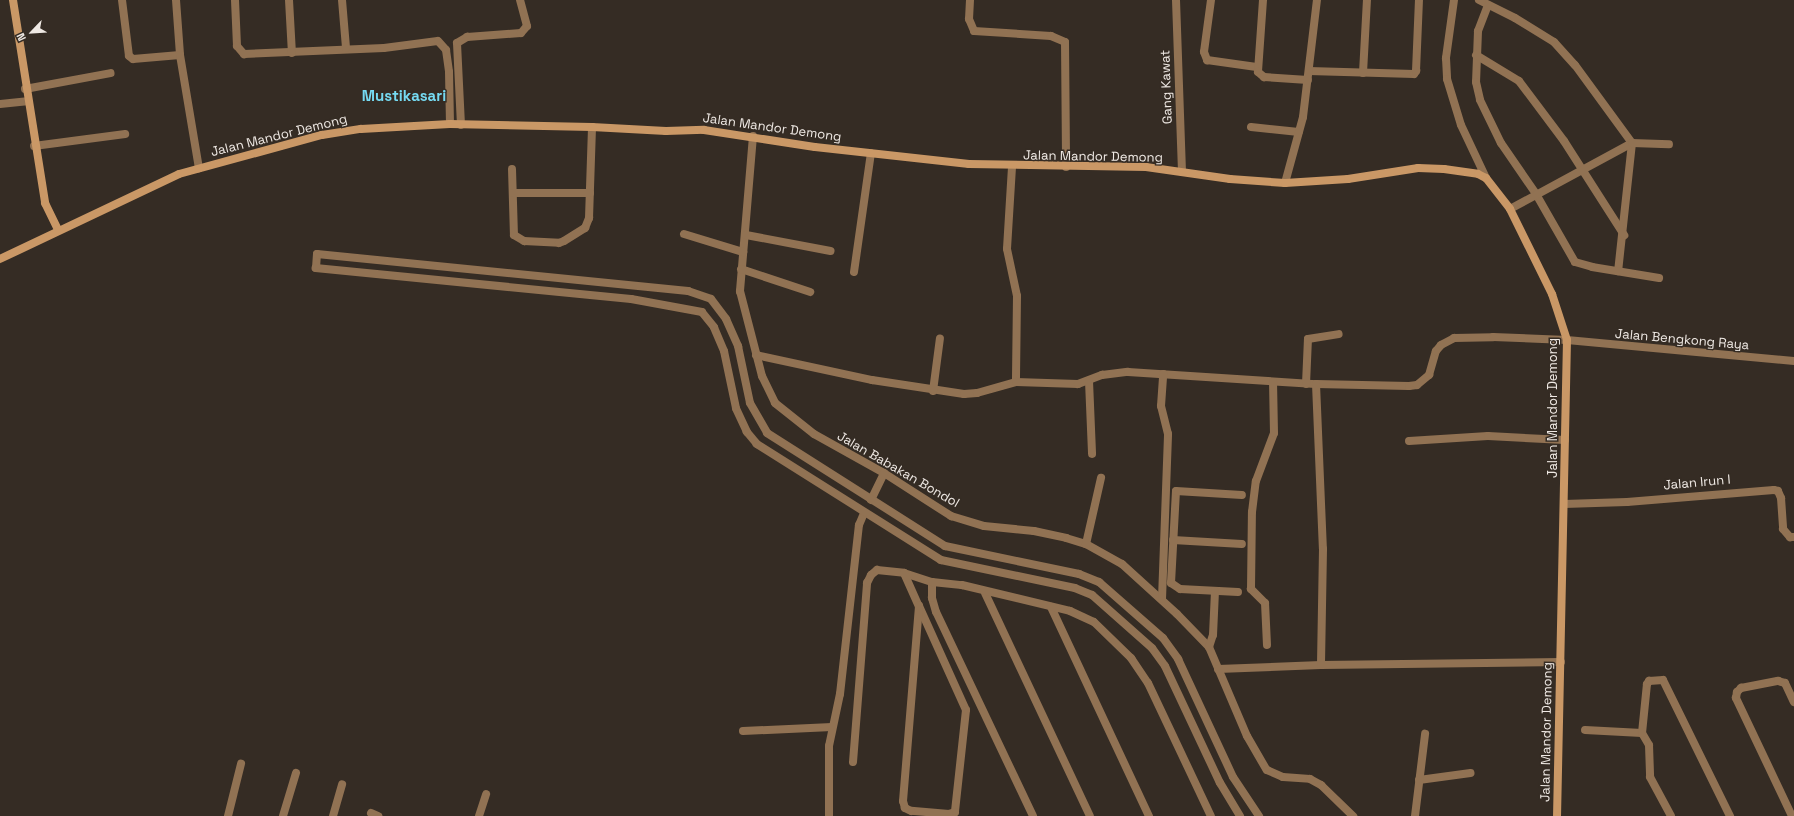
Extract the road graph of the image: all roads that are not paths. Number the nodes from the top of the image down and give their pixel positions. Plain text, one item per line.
1 (13, 0) edge
2 (122, 0) edge
3 (176, 0) edge
4 (235, 0) edge
5 (289, 0) edge
6 (342, 0) edge
7 (520, 0) edge
8 (970, 0) edge
9 (1176, 0) edge
10 (1211, 0) edge
11 (1263, 0) edge
12 (1317, 0) edge
13 (1367, 0) edge
14 (1419, 0) edge
15 (1454, 0) edge
16 (1479, 0) edge
17 (1488, 5) junction
18 (346, 48) junction
19 (292, 52) junction
20 (180, 55) junction
21 (1476, 55) junction
22 (1257, 67) junction
23 (1309, 71) junction
24 (111, 73) dead end
25 (1363, 73) junction
26 (1308, 80) junction
27 (25, 89) junction
28 (27, 101) junction
29 (0, 104) edge
30 (450, 124) junction
31 (461, 125) junction
32 (592, 127) junction
33 (1251, 127) dead end
34 (1299, 132) junction
35 (125, 134) dead end
36 (753, 136) junction
37 (1632, 143) junction
38 (1669, 144) dead end
39 (34, 146) junction
40 (871, 153) junction
41 (1012, 167) junction
42 (1066, 167) junction
43 (199, 168) junction
44 (512, 169) dead end
45 (1584, 170) junction
46 (1182, 172) junction
47 (1486, 178) junction
48 (1286, 183) junction
49 (512, 193) junction
50 (590, 193) junction
51 (1536, 194) junction
52 (1510, 209) junction
53 (58, 230) junction
54 (684, 234) dead end
55 (746, 235) junction
56 (1624, 235) junction
57 (831, 251) dead end
58 (743, 252) junction
59 (0, 259) edge
60 (740, 269) junction
61 (1618, 271) junction
62 (854, 272) dead end
63 (1658, 278) dead end
64 (633, 286) junction
65 (810, 292) dead end
66 (631, 299) junction
67 (1339, 334) dead end
68 (940, 338) dead end
69 (1567, 340) junction
70 (756, 355) junction
71 (1794, 361) edge
72 (1163, 374) junction
73 (1089, 381) junction
74 (1016, 382) junction
75 (1273, 382) junction
76 (1306, 384) junction
77 (1316, 384) junction
78 (933, 391) junction
79 (1565, 440) junction
80 (1409, 441) dead end
81 (1092, 454) dead end
82 (884, 473) junction
83 (1101, 478) dead end
84 (1242, 495) dead end
85 (871, 500) junction
86 (1564, 504) junction
87 (864, 513) junction
88 (1794, 537) edge
89 (1173, 540) junction
90 (1086, 544) junction
91 (1242, 544) dead end
92 (1069, 572) junction
93 (904, 573) junction
94 (932, 582) junction
95 (1066, 586) junction
96 (1215, 591) junction
97 (1238, 592) dead end
98 (986, 593) junction
99 (1162, 599) junction
100 (919, 606) junction
101 (1051, 607) junction
102 (1267, 645) dead end
103 (1209, 647) junction
104 (1561, 662) junction
105 (1321, 665) junction
106 (1218, 669) junction
107 (1794, 702) edge
108 (980, 704) junction
109 (966, 710) junction
110 (1202, 710) junction
111 (1189, 716) junction
112 (832, 727) junction
113 (1585, 730) dead end
114 (743, 731) dead end
115 (1642, 733) junction
116 (1425, 734) dead end
117 (853, 762) dead end
118 (242, 764) dead end
119 (296, 773) dead end
120 (1471, 773) dead end
121 (1419, 780) junction
122 (342, 784) dead end
123 (486, 794) dead end
124 (1728, 815) edge
125 (228, 816) edge
126 (283, 816) edge
127 (333, 816) edge
128 (479, 816) edge
129 (829, 816) edge
130 (1033, 816) edge
131 (1090, 816) edge
132 (1149, 816) edge
133 (1211, 816) edge
134 (1240, 816) edge
135 (1259, 816) edge
136 (1353, 816) edge
137 (1415, 816) edge
138 (1557, 816) edge
139 (1671, 816) edge
140 (1792, 816) edge

1 - 27 main road
2 - 20 street
3 - 20 street
4 - 19 street
5 - 19 street
6 - 18 street
7 - 31 street
8 - 42 street
9 - 46 street, Gang Kawat
10 - 22 street
11 - 22 street
12 - 23 street
13 - 25 street
14 - 25 street
15 - 47 street
16 - 17 street
17 - 21 street
17 - 37 street
18 - 19 street
18 - 30 street
20 - 43 street
21 - 45 street
21 - 51 street
22 - 26 street
23 - 25 street
23 - 26 street
24 - 27 street
26 - 34 street
27 - 28 main road
28 - 29 street
28 - 39 main road
30 - 31 main road, Jalan Mandor Demong
30 - 43 main road, Jalan Mandor Demong
31 - 32 main road, Jalan Mandor Demong
32 - 36 main road, Jalan Mandor Demong
32 - 50 street
33 - 34 street
34 - 48 street
35 - 39 street
36 - 40 main road, Jalan Mandor Demong
36 - 55 street, Jalan Babakan Bondol
37 - 38 street
37 - 45 street
37 - 56 street
39 - 53 main road
40 - 41 main road, Jalan Mandor Demong
40 - 62 street
41 - 42 main road, Jalan Mandor Demong
41 - 74 street
42 - 46 main road, Jalan Mandor Demong
43 - 53 main road, Jalan Mandor Demong
44 - 49 street
45 - 51 street
45 - 56 street
46 - 48 main road, Jalan Mandor Demong
47 - 48 main road, Jalan Mandor Demong
47 - 52 main road, Jalan Mandor Demong
49 - 50 street
49 - 50 street
51 - 52 street
51 - 61 street
52 - 69 main road, Jalan Mandor Demong
53 - 59 main road, Jalan Mandor Demong
54 - 58 street
55 - 57 street
55 - 58 street, Jalan Babakan Bondol
56 - 61 street
58 - 60 street, Jalan Babakan Bondol
60 - 65 street
60 - 70 street, Jalan Babakan Bondol
61 - 63 street
64 - 66 street
64 - 66 street
64 - 85 street
66 - 87 street
67 - 76 street
68 - 78 street
69 - 71 street, Jalan Bengkong Raya
69 - 77 street, Jalan Bengkong Raya
69 - 79 main road, Jalan Mandor Demong
70 - 78 street, Jalan Bengkong Raya
70 - 82 street, Jalan Babakan Bondol
72 - 73 street, Jalan Bengkong Raya
72 - 75 street, Jalan Bengkong Raya
72 - 99 street
73 - 74 street, Jalan Bengkong Raya
73 - 81 street
74 - 78 street, Jalan Bengkong Raya
75 - 76 street, Jalan Bengkong Raya
75 - 102 street
76 - 77 street, Jalan Bengkong Raya
77 - 105 street
79 - 80 street
79 - 86 main road, Jalan Mandor Demong
82 - 85 street
82 - 90 street, Jalan Babakan Bondol
83 - 90 street
84 - 89 street
85 - 92 street
86 - 88 street, Jalan Irun I
86 - 104 main road, Jalan Mandor Demong
87 - 95 street
87 - 112 street
89 - 91 street
89 - 96 street
90 - 99 street, Jalan Babakan Bondol
92 - 95 street
92 - 110 street
93 - 94 street
93 - 100 street
93 - 117 street
94 - 98 street
94 - 108 street
95 - 111 street
96 - 97 street
96 - 103 street
98 - 101 street
98 - 131 street
99 - 103 street, Jalan Babakan Bondol
100 - 109 street
100 - 109 street
101 - 132 street
101 - 133 street
103 - 106 street, Jalan Babakan Bondol
104 - 105 street
104 - 138 main road, Jalan Mandor Demong
105 - 106 street
106 - 136 street, Jalan Babakan Bondol
107 - 140 street
108 - 109 street
108 - 130 street
110 - 111 street
110 - 135 street
111 - 134 street
112 - 114 street
112 - 129 street
113 - 115 street
115 - 124 street
115 - 139 street
116 - 121 street
118 - 125 street
119 - 126 street
120 - 121 street
121 - 137 street
122 - 127 street
123 - 128 street

